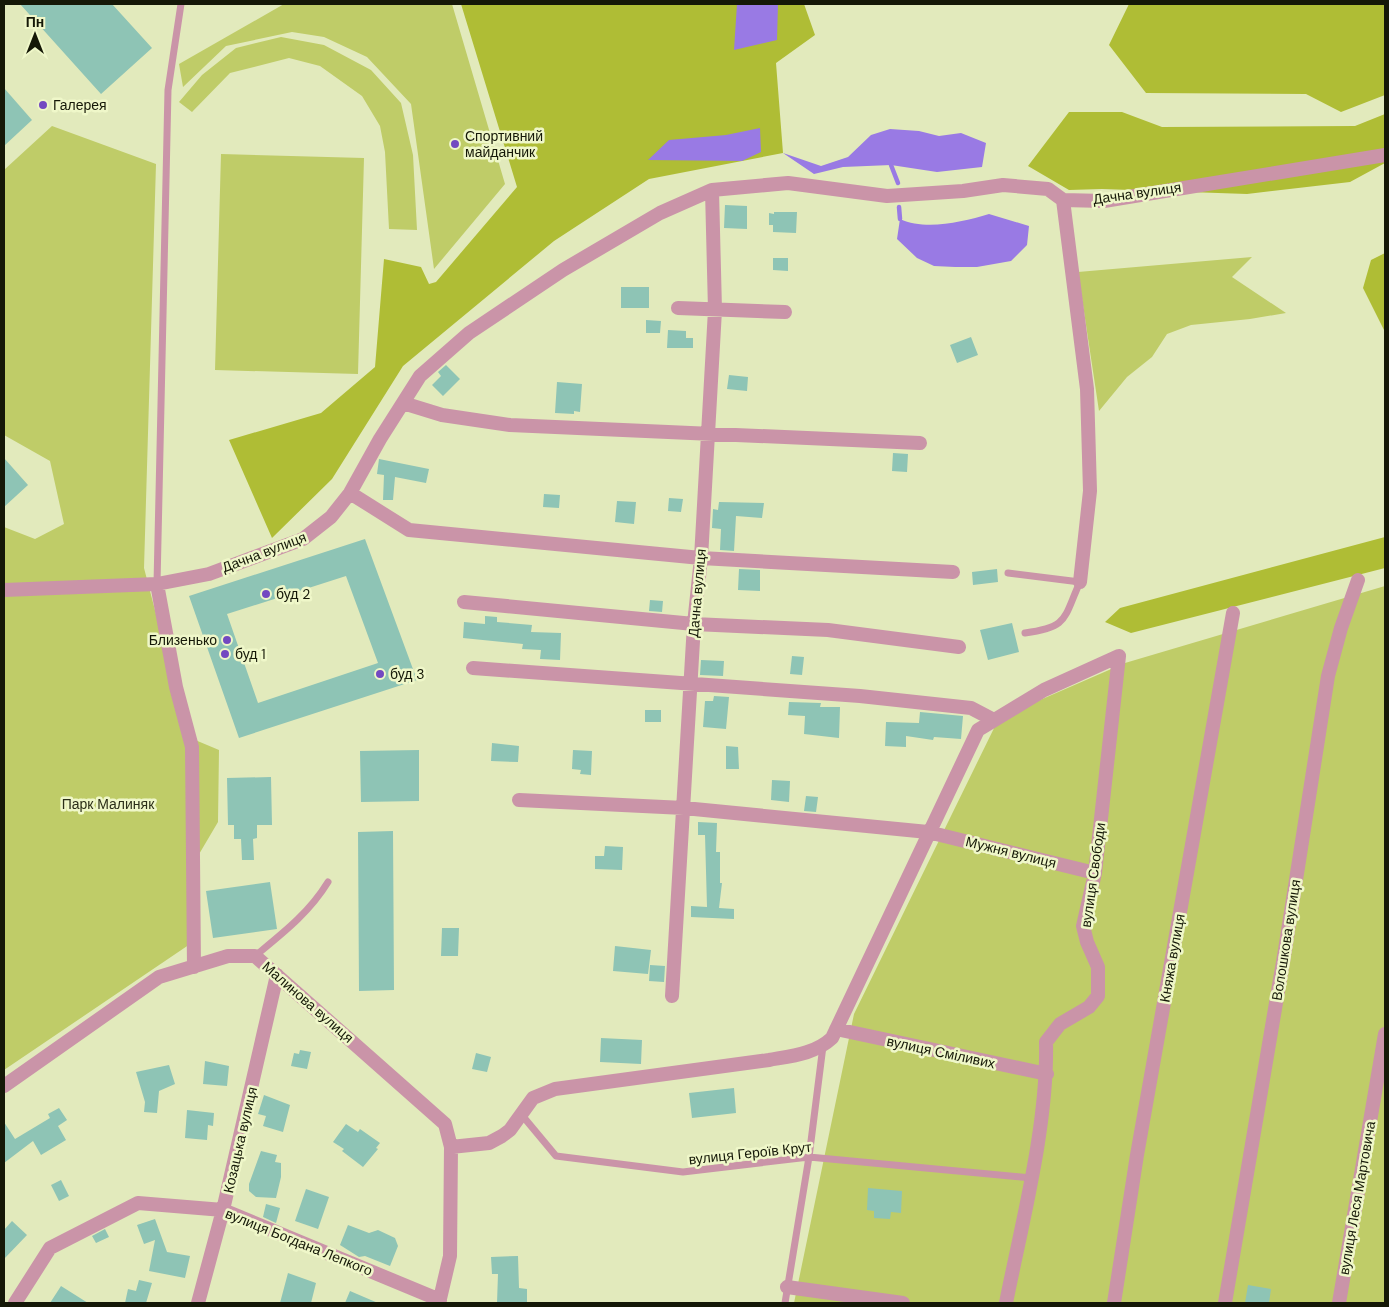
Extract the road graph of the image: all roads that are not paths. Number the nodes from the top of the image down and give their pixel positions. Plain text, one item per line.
1 (181, 4) edge
2 (1385, 154) edge
3 (712, 190) junction
4 (1063, 200) junction
5 (678, 308) dead end
6 (715, 310) junction
7 (785, 312) dead end
8 (403, 402) junction
9 (707, 432) junction
10 (920, 443) dead end
11 (350, 493) junction
12 (700, 558) junction
13 (954, 572) dead end
14 (1008, 573) dead end
15 (1358, 580) dead end
16 (1080, 582) junction
17 (158, 584) junction
18 (4, 590) edge
19 (464, 602) dead end
20 (1233, 613) dead end
21 (694, 624) junction
22 (1025, 633) dead end
23 (959, 647) dead end
24 (472, 668) dead end
25 (691, 685) junction
26 (992, 720) junction
27 (519, 800) dead end
28 (684, 808) junction
29 (928, 832) junction
30 (1095, 873) junction
31 (328, 882) dead end
32 (255, 956) junction
33 (194, 967) junction
34 (277, 975) junction
35 (672, 996) dead end
36 (836, 1029) junction
37 (1385, 1034) edge
38 (823, 1046) junction
39 (1047, 1074) junction
40 (4, 1086) edge
41 (520, 1114) junction
42 (451, 1147) junction
43 (809, 1157) junction
44 (1031, 1178) junction
45 (223, 1210) junction
46 (787, 1287) junction
47 (440, 1302) edge
48 (14, 1303) edge
49 (198, 1303) edge
50 (785, 1303) edge
51 (903, 1303) edge
52 (1006, 1303) edge
53 (1114, 1303) edge
54 (1225, 1303) edge
55 (1339, 1303) edge

1 - 17 lane
2 - 4 street, Дачна вулиця
3 - 4 street, Дачна вулиця
3 - 6 street, Дачна вулиця
3 - 8 street, Дачна вулиця
4 - 16 street
5 - 6 street
6 - 7 street
6 - 9 street, Дачна вулиця
8 - 9 street
8 - 11 street, Дачна вулиця
9 - 10 street
9 - 12 street, Дачна вулиця
11 - 12 street
11 - 17 street, Дачна вулиця
12 - 13 street
12 - 21 street, Дачна вулиця
14 - 16 lane
15 - 54 street, Волошкова вулиця
16 - 22 lane
17 - 18 street, Дачна вулиця
17 - 33 street
19 - 21 street
20 - 53 street, Княжа вулиця
21 - 23 street
21 - 25 street, Дачна вулиця
24 - 25 street
25 - 26 street
25 - 28 street, Дачна вулиця
26 - 29 street
26 - 30 street, вулиця Свободи
27 - 28 street, Мужня вулиця
28 - 29 street, Мужня вулиця
28 - 35 street, Дачна вулиця
29 - 30 street, Мужня вулиця
29 - 36 street
30 - 39 street, вулиця Свободи
31 - 32 lane
32 - 33 street, Малинова вулиця
32 - 34 street, Малинова вулиця
33 - 40 street, Малинова вулиця
34 - 42 street, Малинова вулиця
34 - 45 street, Козацька вулиця
36 - 38 street
36 - 39 street, вулиця Сміливих
37 - 55 street, вулиця Леся Мартовича
38 - 41 street
38 - 43 lane
39 - 44 street, вулиця Свободи
41 - 42 street
41 - 43 lane, вулиця Героїв Крут
42 - 47 street, Малинова вулиця
43 - 44 lane, вулиця Героїв Крут
43 - 46 lane
44 - 52 street, вулиця Свободи
45 - 47 street, вулиця Богдана Лепкого
45 - 48 street, вулиця Богдана Лепкого
45 - 49 street, Козацька вулиця
46 - 50 lane
46 - 51 street

